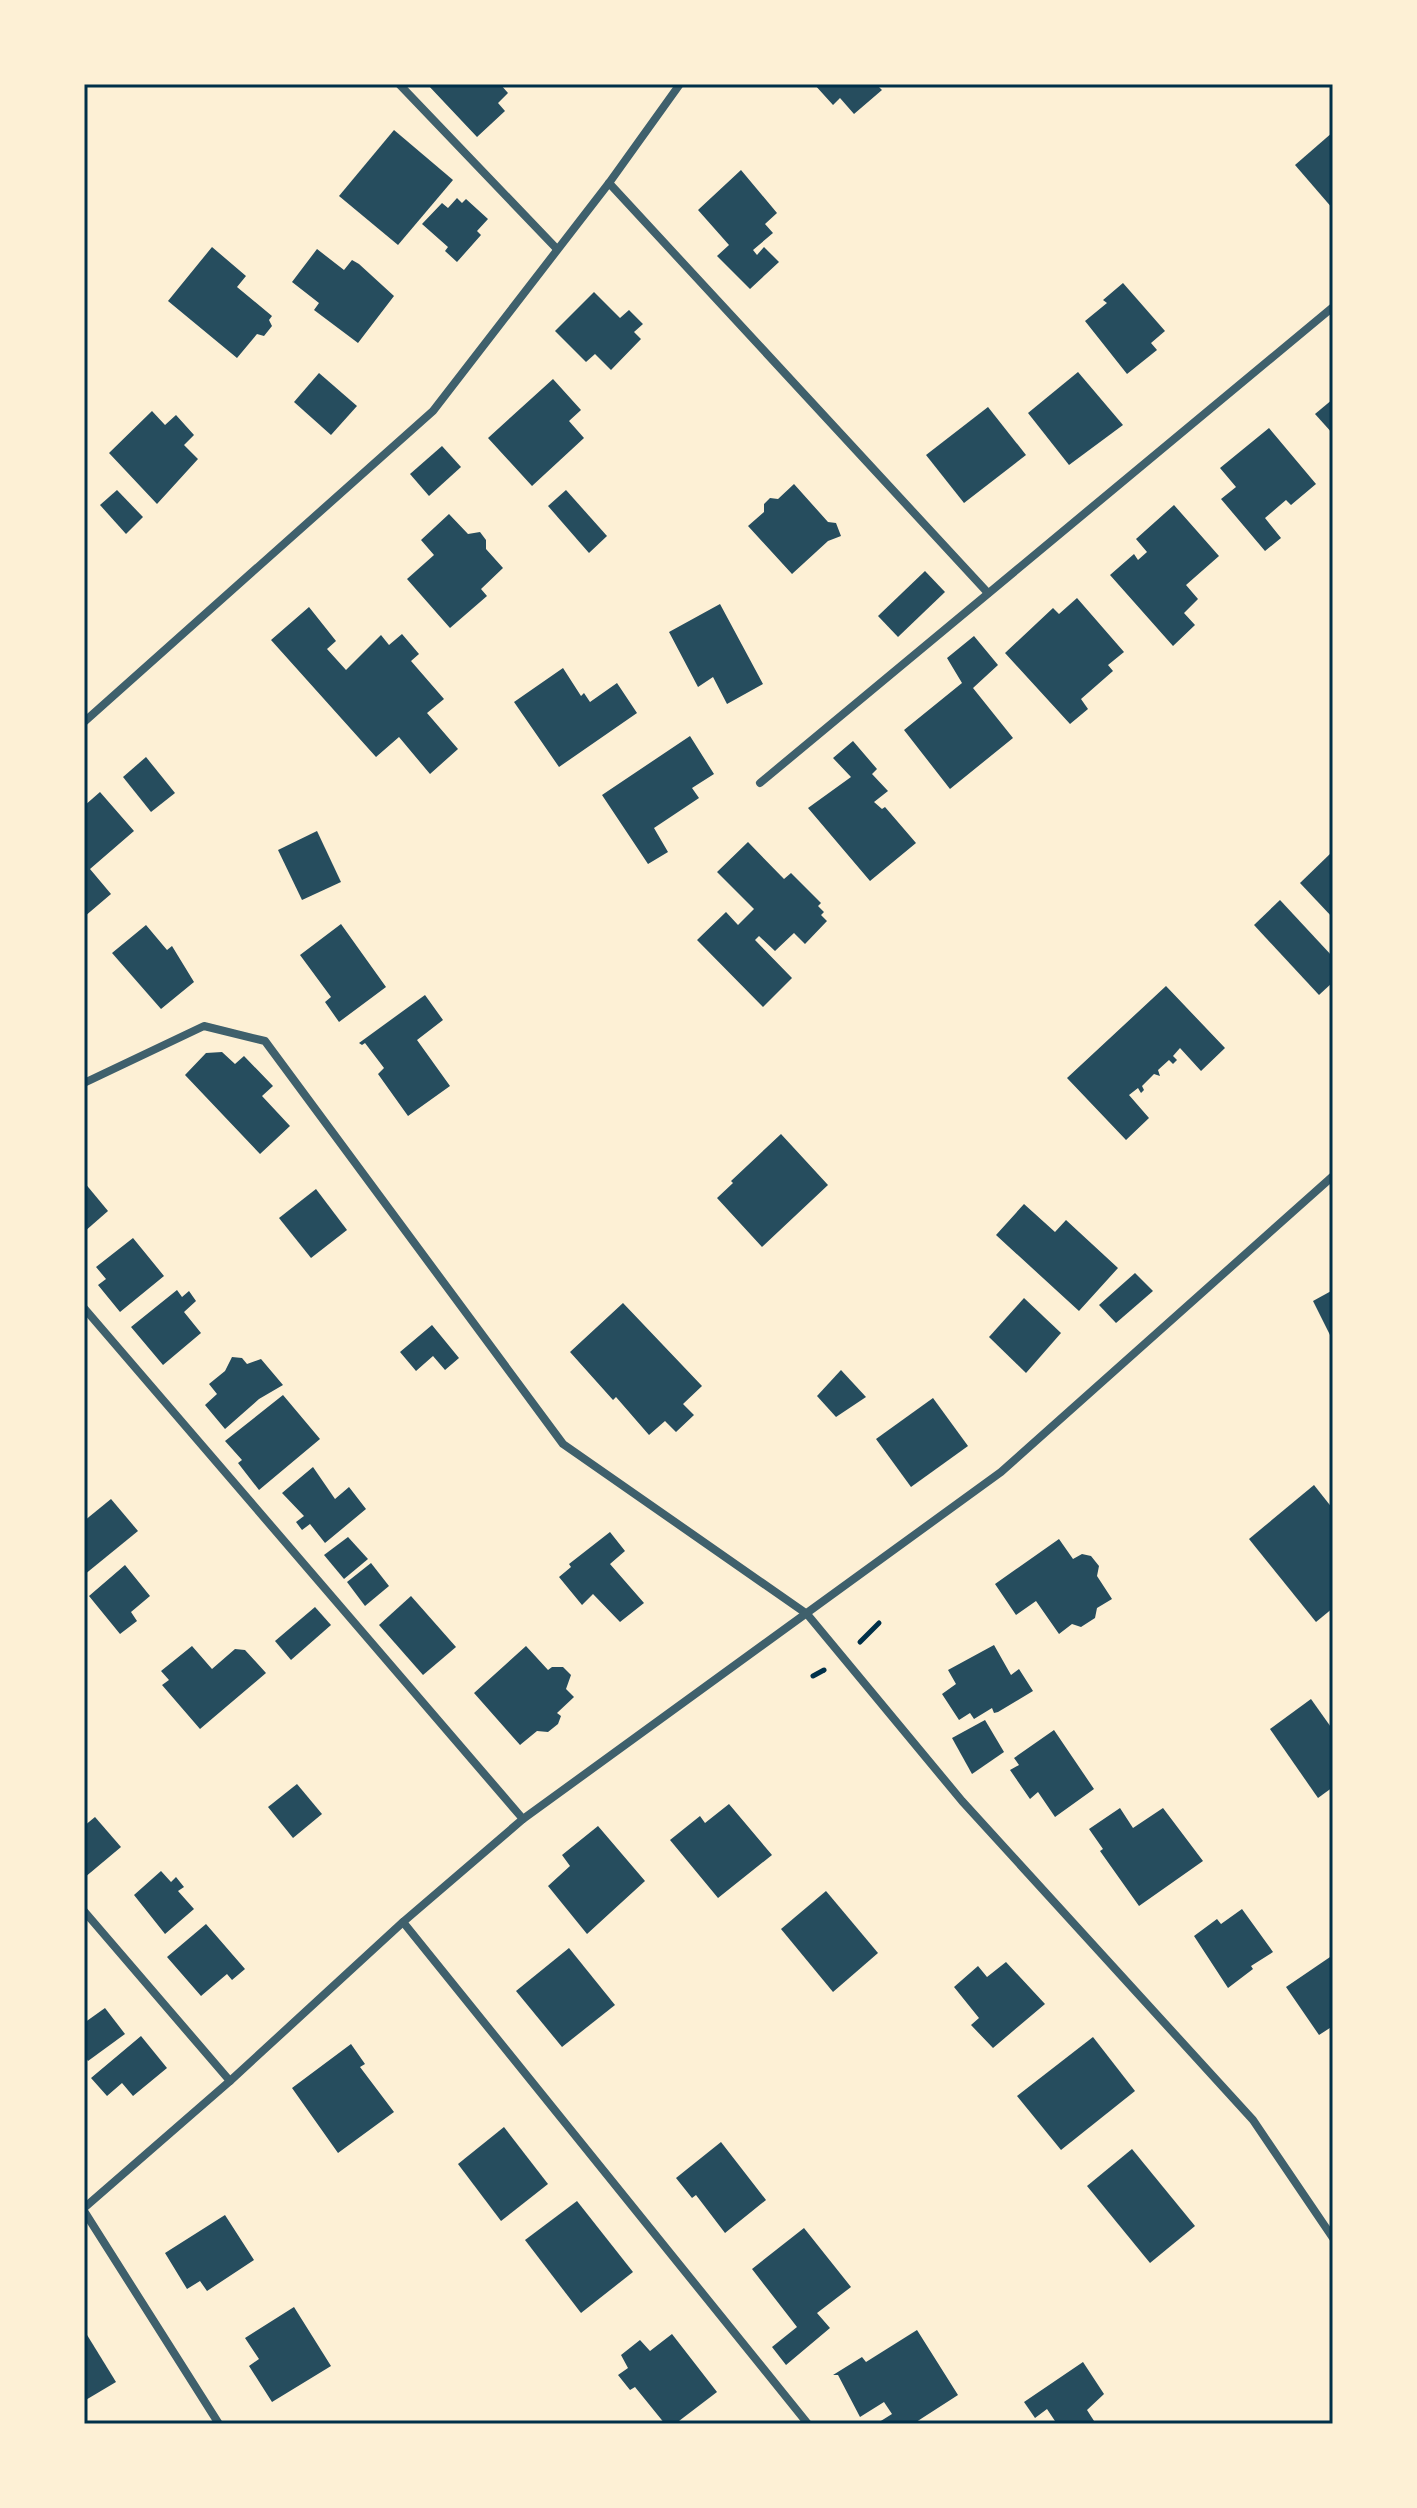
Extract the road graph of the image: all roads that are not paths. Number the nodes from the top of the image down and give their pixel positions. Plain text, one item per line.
1 (399, 84) edge
2 (680, 84) edge
3 (609, 183) junction
4 (556, 248) junction
5 (1333, 307) edge
6 (988, 593) junction
7 (84, 722) edge
8 (760, 783) dead end
9 (84, 1083) edge
10 (1333, 1176) edge
11 (84, 1308) edge
12 (807, 1614) junction
13 (523, 1819) junction
14 (84, 1911) edge
15 (403, 1922) junction
16 (230, 2081) junction
17 (84, 2209) edge
18 (1333, 2238) edge
19 (219, 2424) edge
20 (808, 2424) edge

1 - 4 street
2 - 3 street
3 - 4 street
3 - 6 street
4 - 7 street
5 - 6 street
6 - 8 street
9 - 12 street
10 - 12 street
11 - 13 street
12 - 13 street
12 - 18 street
13 - 15 street
14 - 16 street
15 - 16 street
15 - 20 street
16 - 17 street
17 - 19 street

